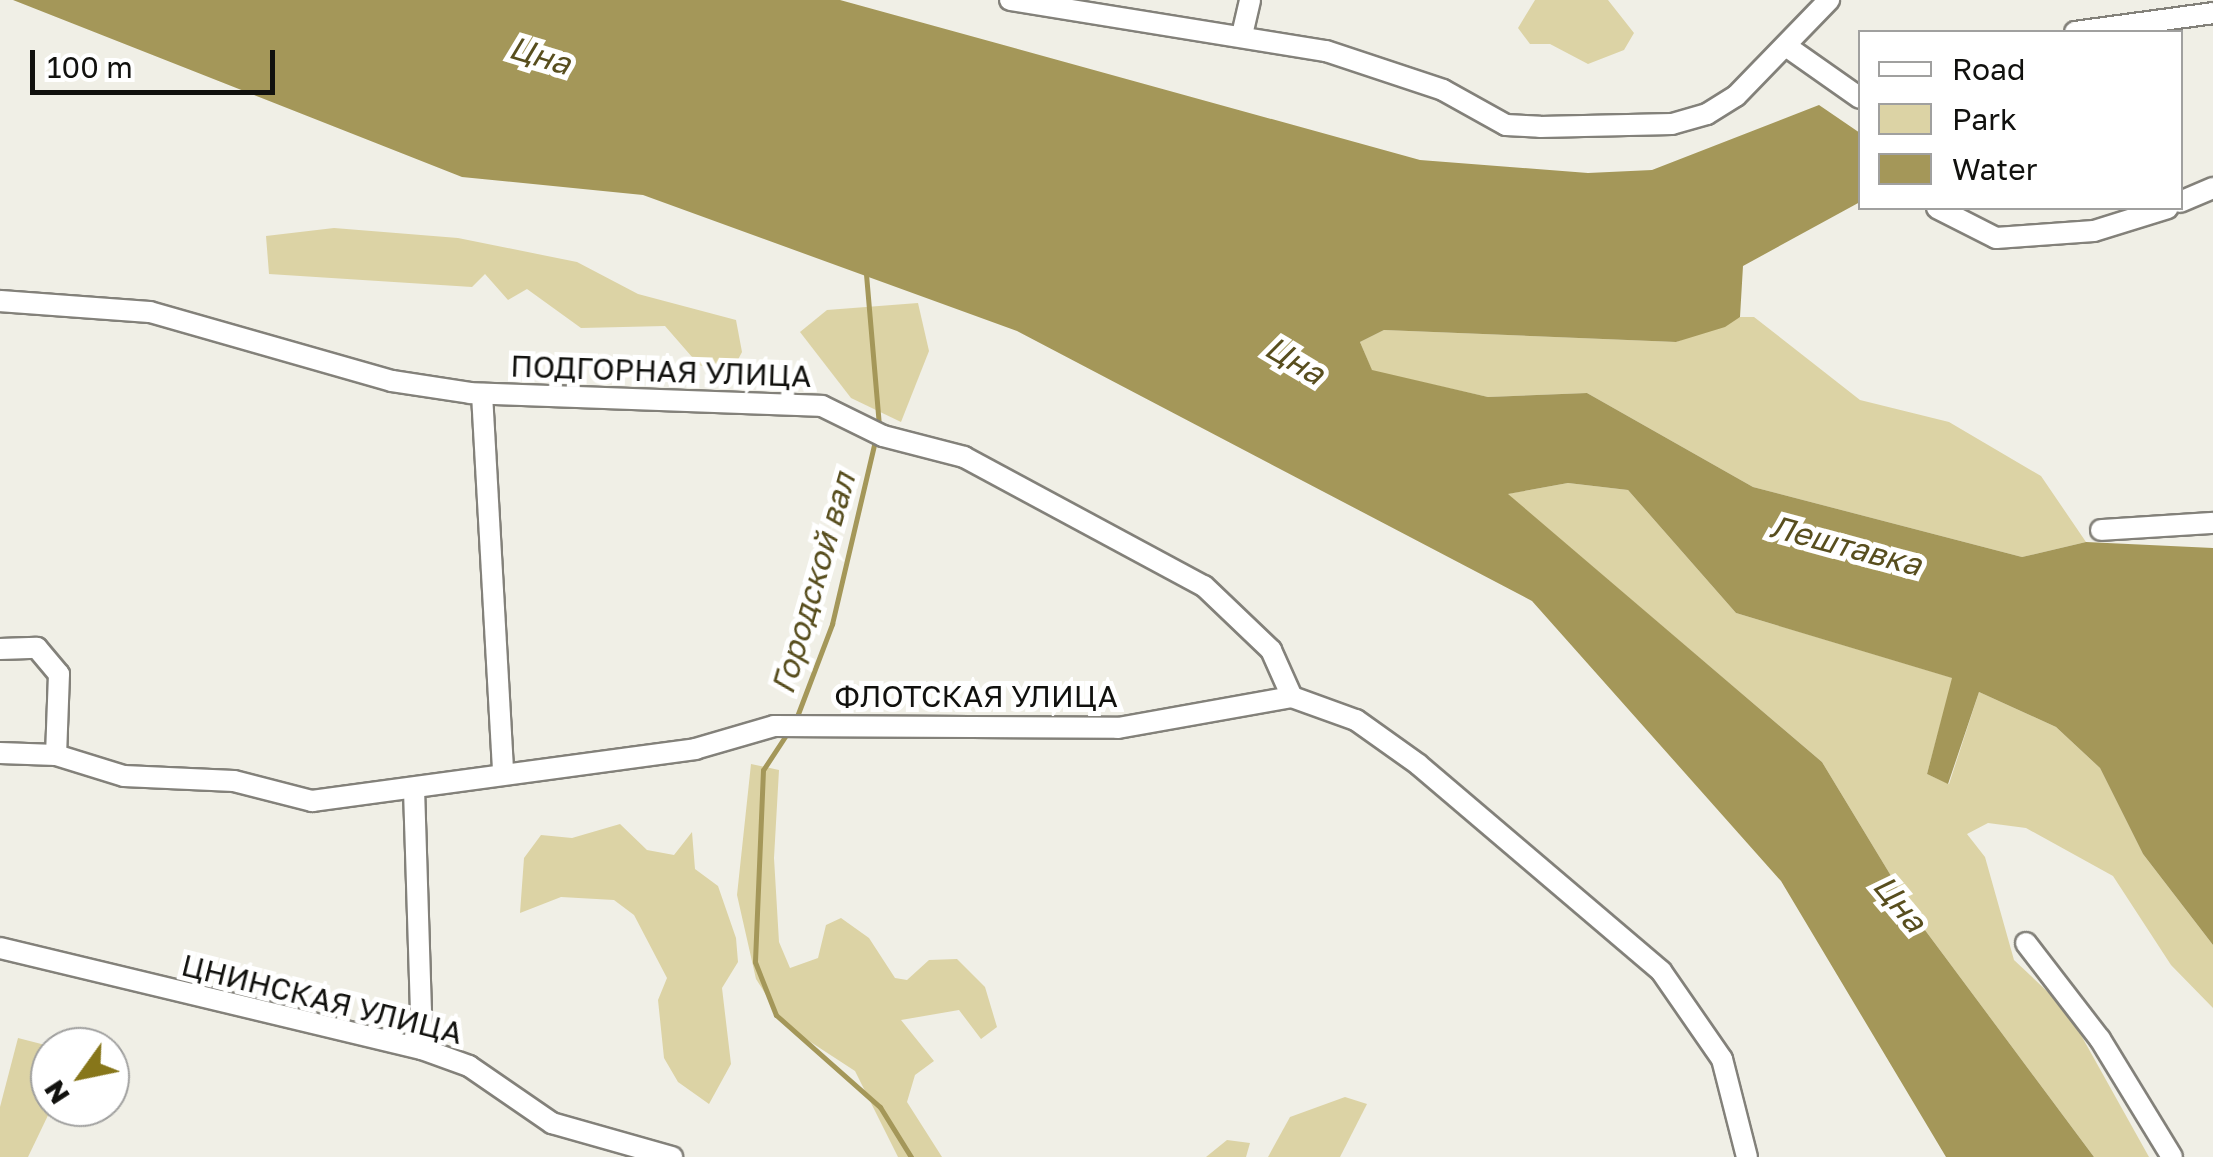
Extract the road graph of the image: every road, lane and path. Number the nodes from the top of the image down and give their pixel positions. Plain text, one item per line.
1 (1010, 0) edge
2 (1250, 0) edge
3 (1830, 0) edge
4 (2145, 10) edge
5 (2213, 13) edge
6 (2081, 30) edge
7 (1242, 35) junction
8 (1786, 46) junction
9 (1858, 97) edge
10 (2213, 188) edge
11 (2183, 201) edge
12 (1941, 210) edge
13 (2162, 210) edge
14 (0, 300) edge
15 (482, 394) junction
16 (2213, 523) edge
17 (2101, 530) dead end
18 (0, 649) edge
19 (1292, 697) junction
20 (0, 754) edge
21 (56, 756) junction
22 (503, 773) junction
23 (414, 789) junction
24 (2026, 943) dead end
25 (0, 948) edge
26 (422, 1049) junction
27 (672, 1157) edge
28 (1747, 1157) edge
29 (2172, 1157) edge

1 - 7 street
2 - 7 street
3 - 8 street
4 - 5 street
4 - 6 street
7 - 8 street
8 - 9 street
10 - 11 street
12 - 13 street
14 - 15 street, ПОДГОРНАЯ УЛИЦА
15 - 19 street, ПОДГОРНАЯ УЛИЦА
15 - 22 street
16 - 17 street
18 - 21 street
19 - 22 street, ФЛОТСКАЯ УЛИЦА
19 - 28 street, ФЛОТСКАЯ УЛИЦА
20 - 21 street, ФЛОТСКАЯ УЛИЦА
21 - 23 street, ФЛОТСКАЯ УЛИЦА
22 - 23 street, ФЛОТСКАЯ УЛИЦА
23 - 26 street
24 - 29 street
25 - 26 street, ЦНИНСКАЯ УЛИЦА
26 - 27 street, ЦНИНСКАЯ УЛИЦА

